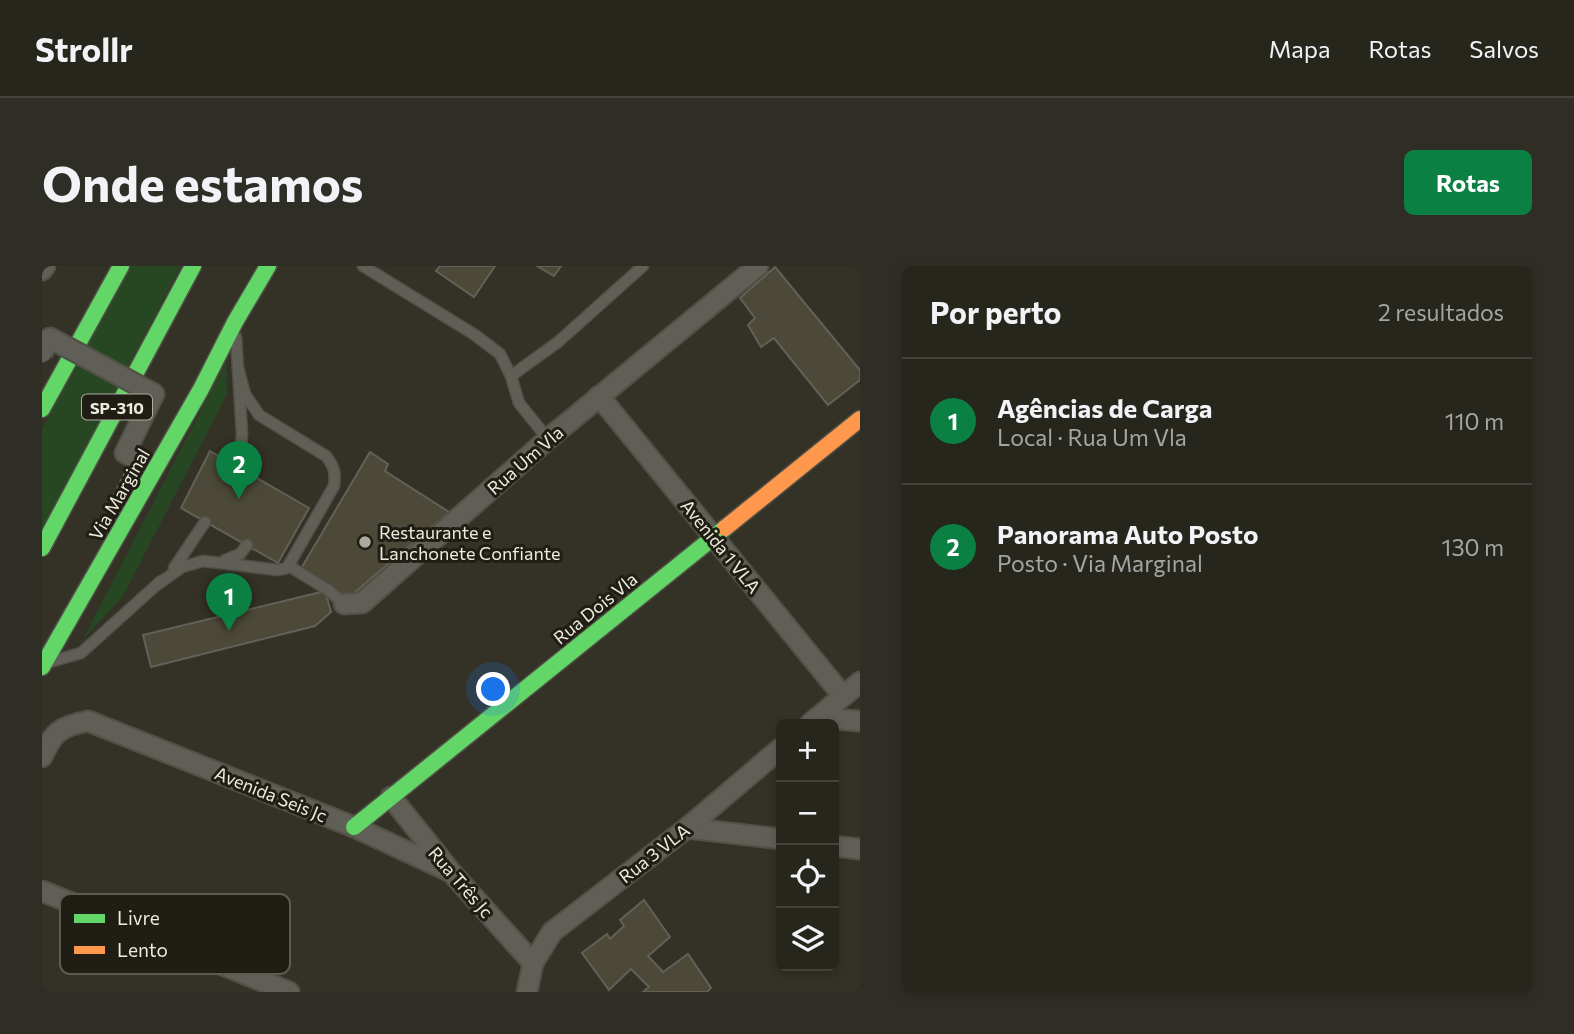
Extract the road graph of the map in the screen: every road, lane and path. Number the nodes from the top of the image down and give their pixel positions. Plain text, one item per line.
1 (121, 266) edge
2 (193, 266) edge
3 (204, 266) edge
4 (268, 266) edge
5 (363, 266) edge
6 (643, 266) edge
7 (758, 266) edge
8 (235, 322) junction
9 (157, 332) junction
10 (42, 352) edge
11 (238, 368) junction
12 (511, 376) junction
13 (599, 396) junction
14 (42, 409) edge
15 (860, 419) edge
16 (548, 439) junction
17 (133, 457) dead end
18 (234, 464) dead end
19 (205, 522) dead end
20 (713, 538) junction
21 (247, 545) dead end
22 (42, 548) edge
23 (214, 561) junction
24 (289, 566) junction
25 (157, 585) junction
26 (344, 604) joint
27 (43, 665) edge
28 (860, 682) edge
29 (843, 696) junction
30 (815, 719) edge
31 (839, 720) edge
32 (860, 720) edge
33 (776, 752) edge
34 (42, 757) edge
35 (391, 797) junction
36 (354, 827) junction
37 (687, 828) junction
38 (776, 838) edge
39 (839, 847) edge
40 (860, 849) edge
41 (450, 872) junction
42 (42, 891) edge
43 (60, 898) edge
44 (533, 963) junction
45 (245, 974) edge
46 (289, 992) edge
47 (527, 992) edge

1 - 14 main road
2 - 9 main road, SP-310
3 - 9 main road
4 - 8 main road, Via Marginal
5 - 12 lane
6 - 12 lane
7 - 13 street, Rua Um Vla
8 - 11 lane
8 - 27 main road, Via Marginal
9 - 22 main road, SP-310
10 - 17 street, bridge
11 - 18 lane
11 - 24 lane
12 - 16 lane
13 - 16 street, Rua Um Vla
13 - 20 street, Avenida 1 VLA
15 - 20 main road, Rua Dois Vla
16 - 26 street, Rua Um Vla
19 - 25 lane
20 - 29 street, Avenida 1 VLA
20 - 35 main road, Rua Dois Vla
21 - 23 lane
23 - 24 lane
23 - 25 lane
24 - 26 lane, Rua Um Vla
25 - 27 lane
28 - 29 street
29 - 30 street
31 - 32 street
33 - 37 street, Rua 3 VLA
34 - 36 street, Avenida Seis Jc
35 - 36 main road, Rua Dois Vla
35 - 41 street, Rua Três Jc
36 - 41 street, Avenida Seis Jc
37 - 38 street
37 - 44 street, Rua 3 VLA
39 - 40 street
41 - 44 street, Rua Três Jc
42 - 43 street
44 - 47 street, Rua 3 VLA
45 - 46 street

